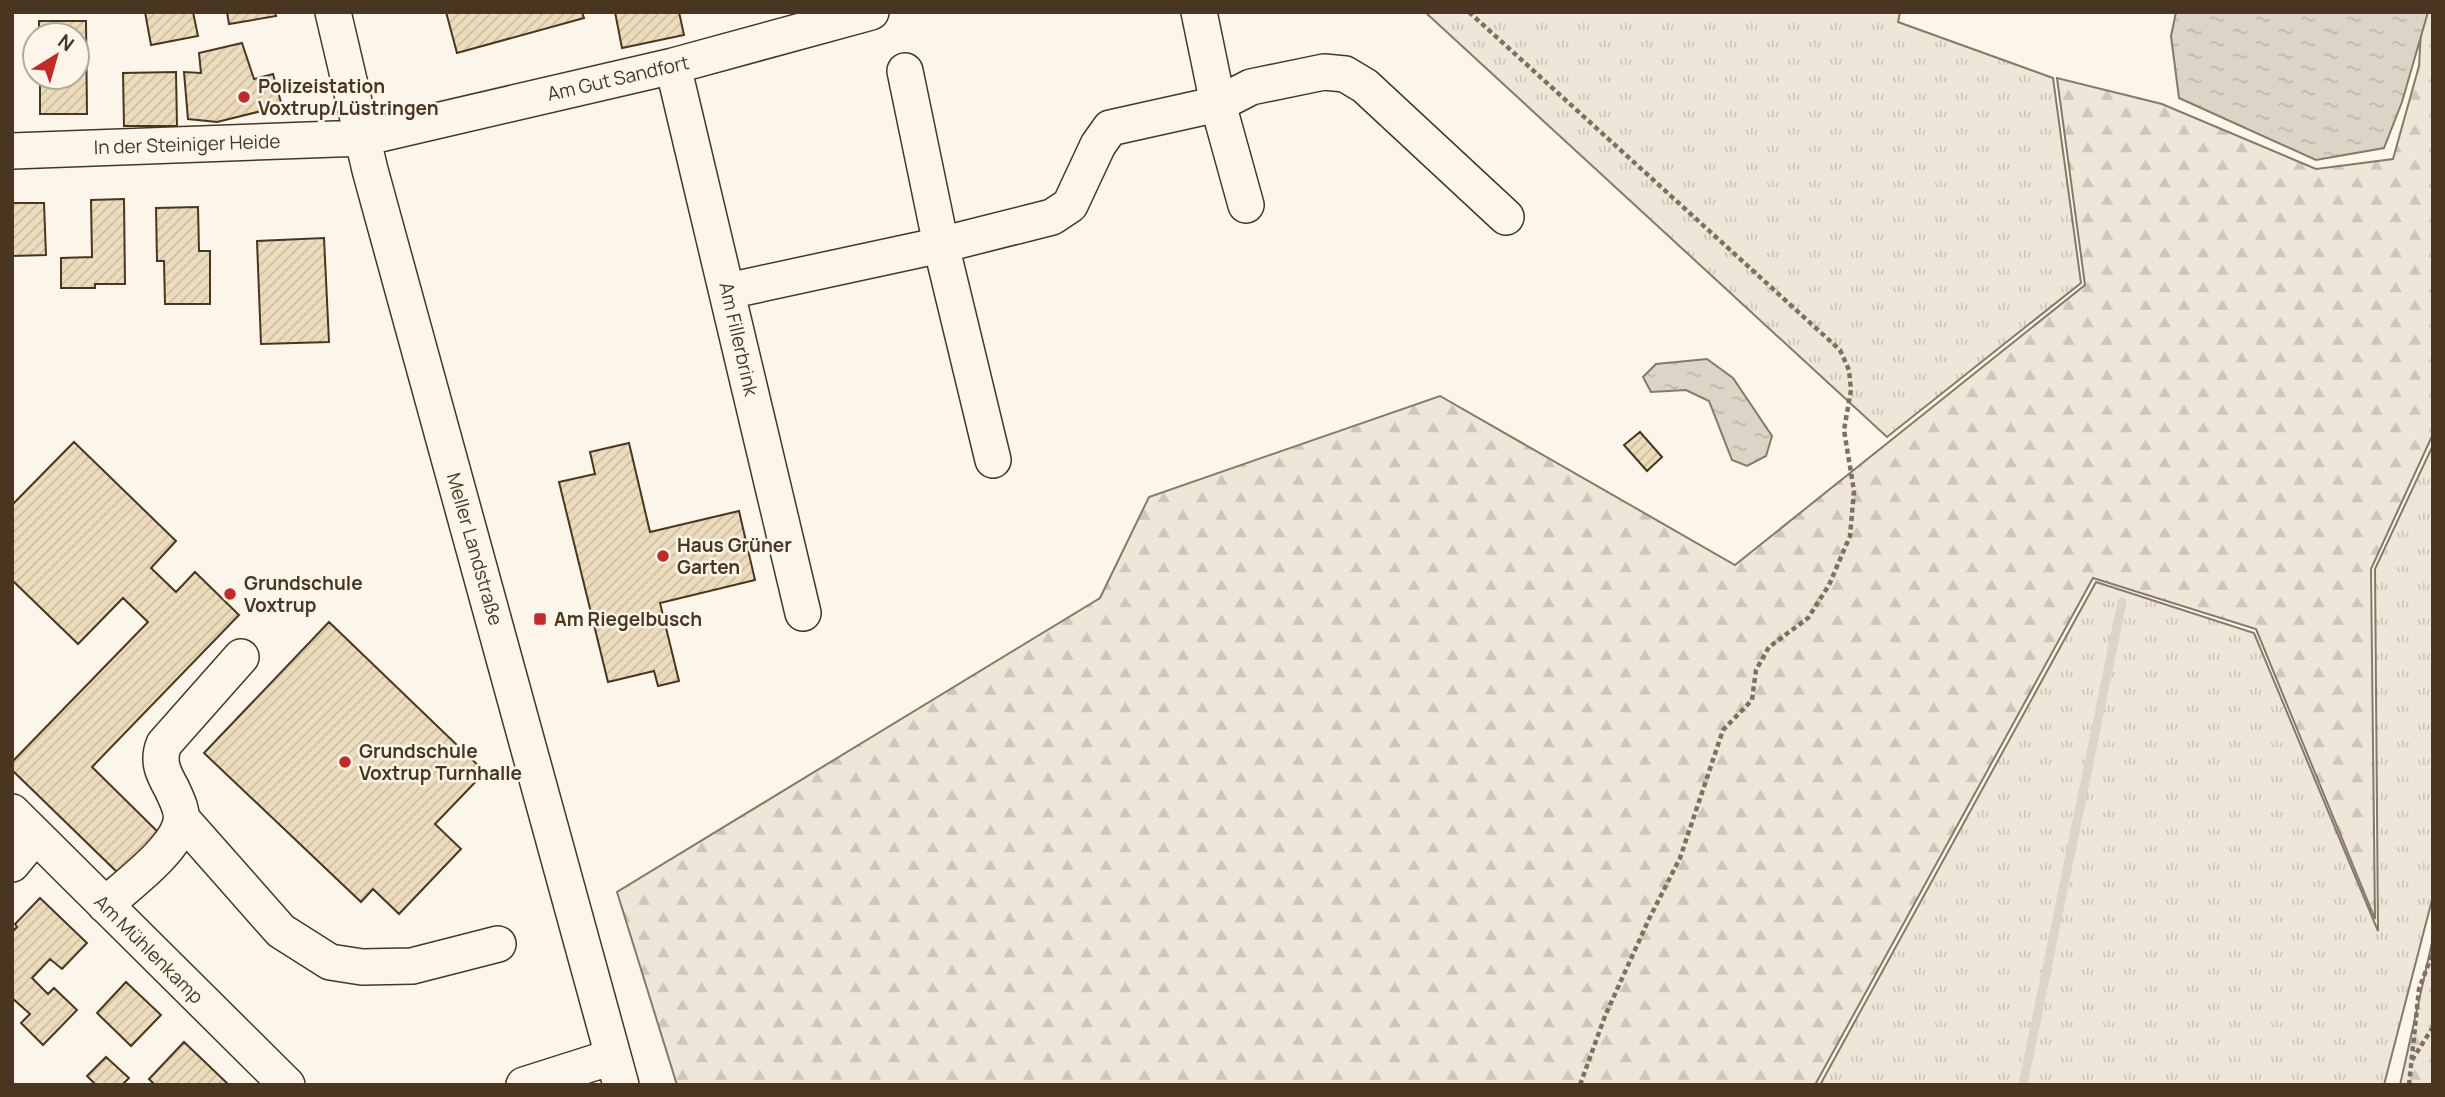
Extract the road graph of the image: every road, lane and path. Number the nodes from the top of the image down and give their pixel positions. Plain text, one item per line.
1 (333, 12) edge
2 (871, 12) edge
3 (1199, 12) edge
4 (1469, 12) edge
5 (673, 66) junction
6 (905, 71) dead end
7 (1218, 104) junction
8 (363, 138) junction
9 (12, 151) edge
10 (1246, 205) dead end
11 (1506, 217) dead end
12 (941, 245) junction
13 (727, 291) junction
14 (993, 460) dead end
15 (803, 613) dead end
16 (241, 657) dead end
17 (182, 819) junction
18 (24, 824) edge
19 (12, 864) edge
20 (105, 905) junction
21 (498, 944) dead end
22 (2433, 952) edge
23 (2433, 1027) edge
24 (2412, 1061) junction
25 (617, 1071) edge
26 (287, 1085) edge
27 (524, 1085) edge
28 (1580, 1085) edge
29 (2409, 1085) edge

1 - 8 street, Meller Landstraße
2 - 5 street, Am Gut Sandfort
3 - 7 street
4 - 28 path
5 - 8 street, Am Gut Sandfort
5 - 13 street, Am Fillerbrink
6 - 12 street
7 - 10 street
7 - 11 street
7 - 12 street
8 - 9 street, In der Steiniger Heide
8 - 25 street, Meller Landstraße
12 - 13 street
12 - 14 street
13 - 15 street, Am Fillerbrink
16 - 17 street
17 - 20 street
17 - 21 street
18 - 19 street
18 - 20 street, Am Mühlenkamp
20 - 26 street, Am Mühlenkamp
22 - 24 path
23 - 24 path
24 - 29 path
25 - 27 street

